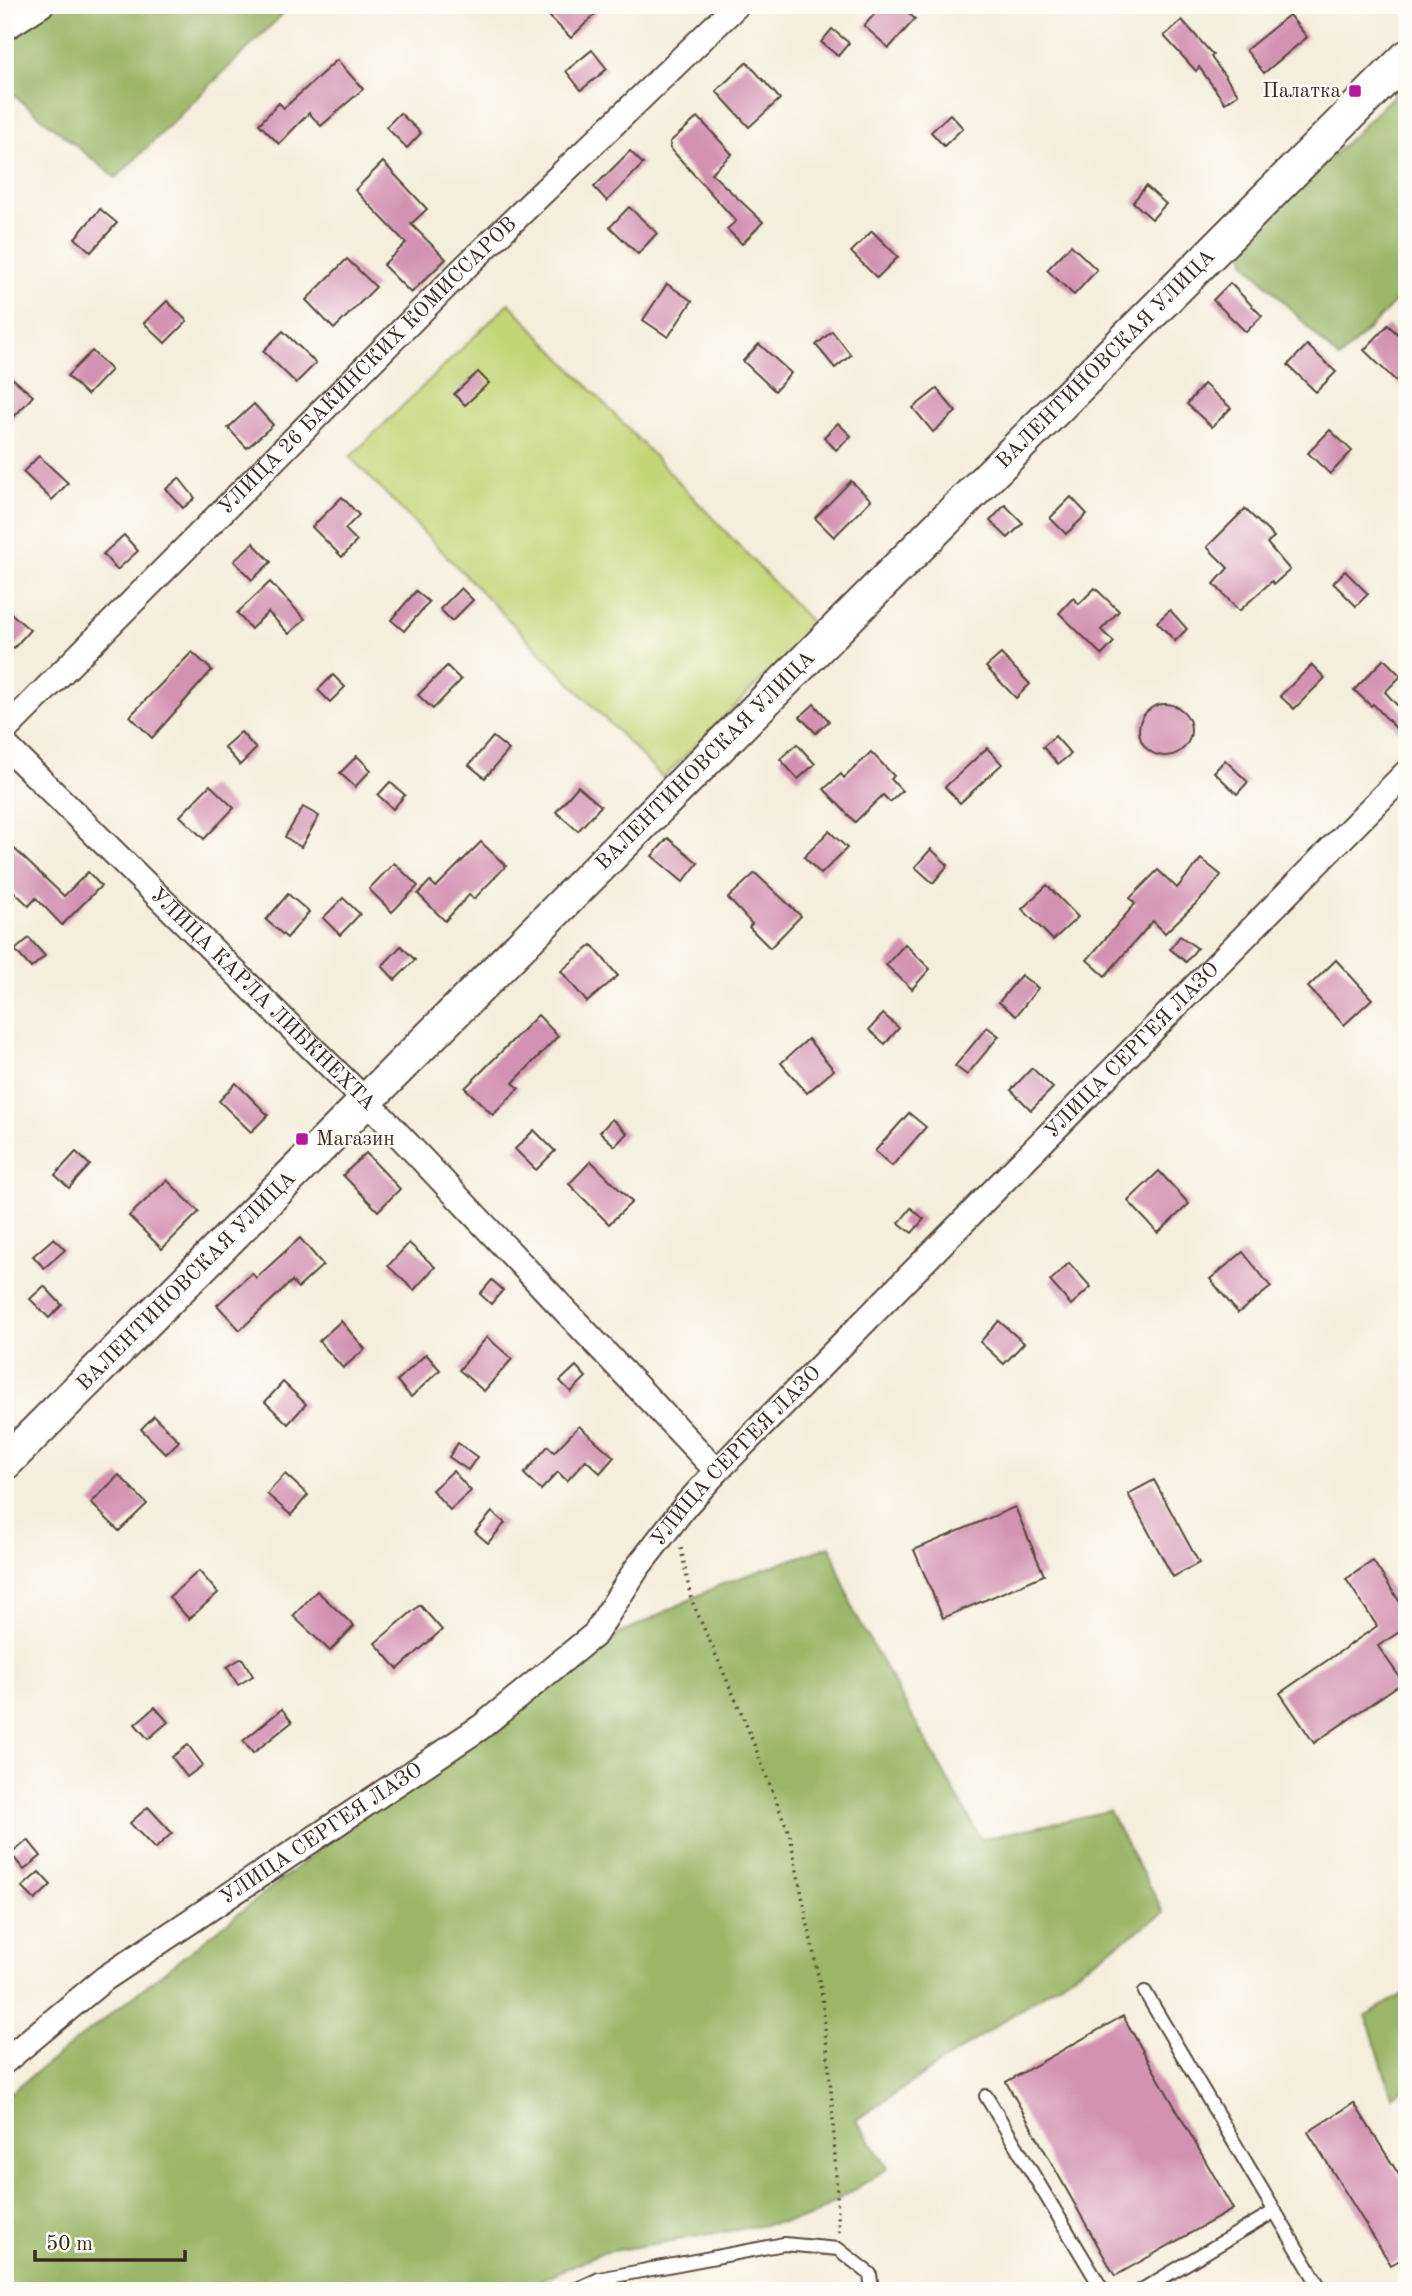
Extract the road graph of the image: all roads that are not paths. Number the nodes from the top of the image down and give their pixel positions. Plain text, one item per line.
1 (41, 5) edge
2 (737, 5) edge
3 (5, 28) edge
4 (1407, 57) edge
5 (5, 730) edge
6 (5, 745) edge
7 (1407, 772) edge
8 (367, 1102) junction
9 (5, 1463) edge
10 (717, 1471) junction
11 (1145, 1992) dead end
12 (5, 2061) edge
13 (986, 2096) dead end
14 (1275, 2211) junction
15 (573, 2291) edge
16 (872, 2291) edge
17 (1108, 2291) edge
18 (1140, 2291) edge
19 (1322, 2291) edge

1 - 3 street
2 - 5 street, УЛИЦА 26 БАКИНСКИХ КОМИССАРОВ
4 - 8 main road, ВАЛЕНТИНОВСКАЯ УЛИЦА
6 - 8 street, УЛИЦА КАРЛА ЛИБКНЕХТА
7 - 10 street, УЛИЦА СЕРГЕЯ ЛАЗО
8 - 9 main road, ВАЛЕНТИНОВСКАЯ УЛИЦА
8 - 10 street, УЛИЦА КАРЛА ЛИБКНЕХТА
10 - 12 street, УЛИЦА СЕРГЕЯ ЛАЗО
11 - 14 lane
13 - 17 lane
14 - 18 lane
14 - 19 lane
15 - 16 lane

